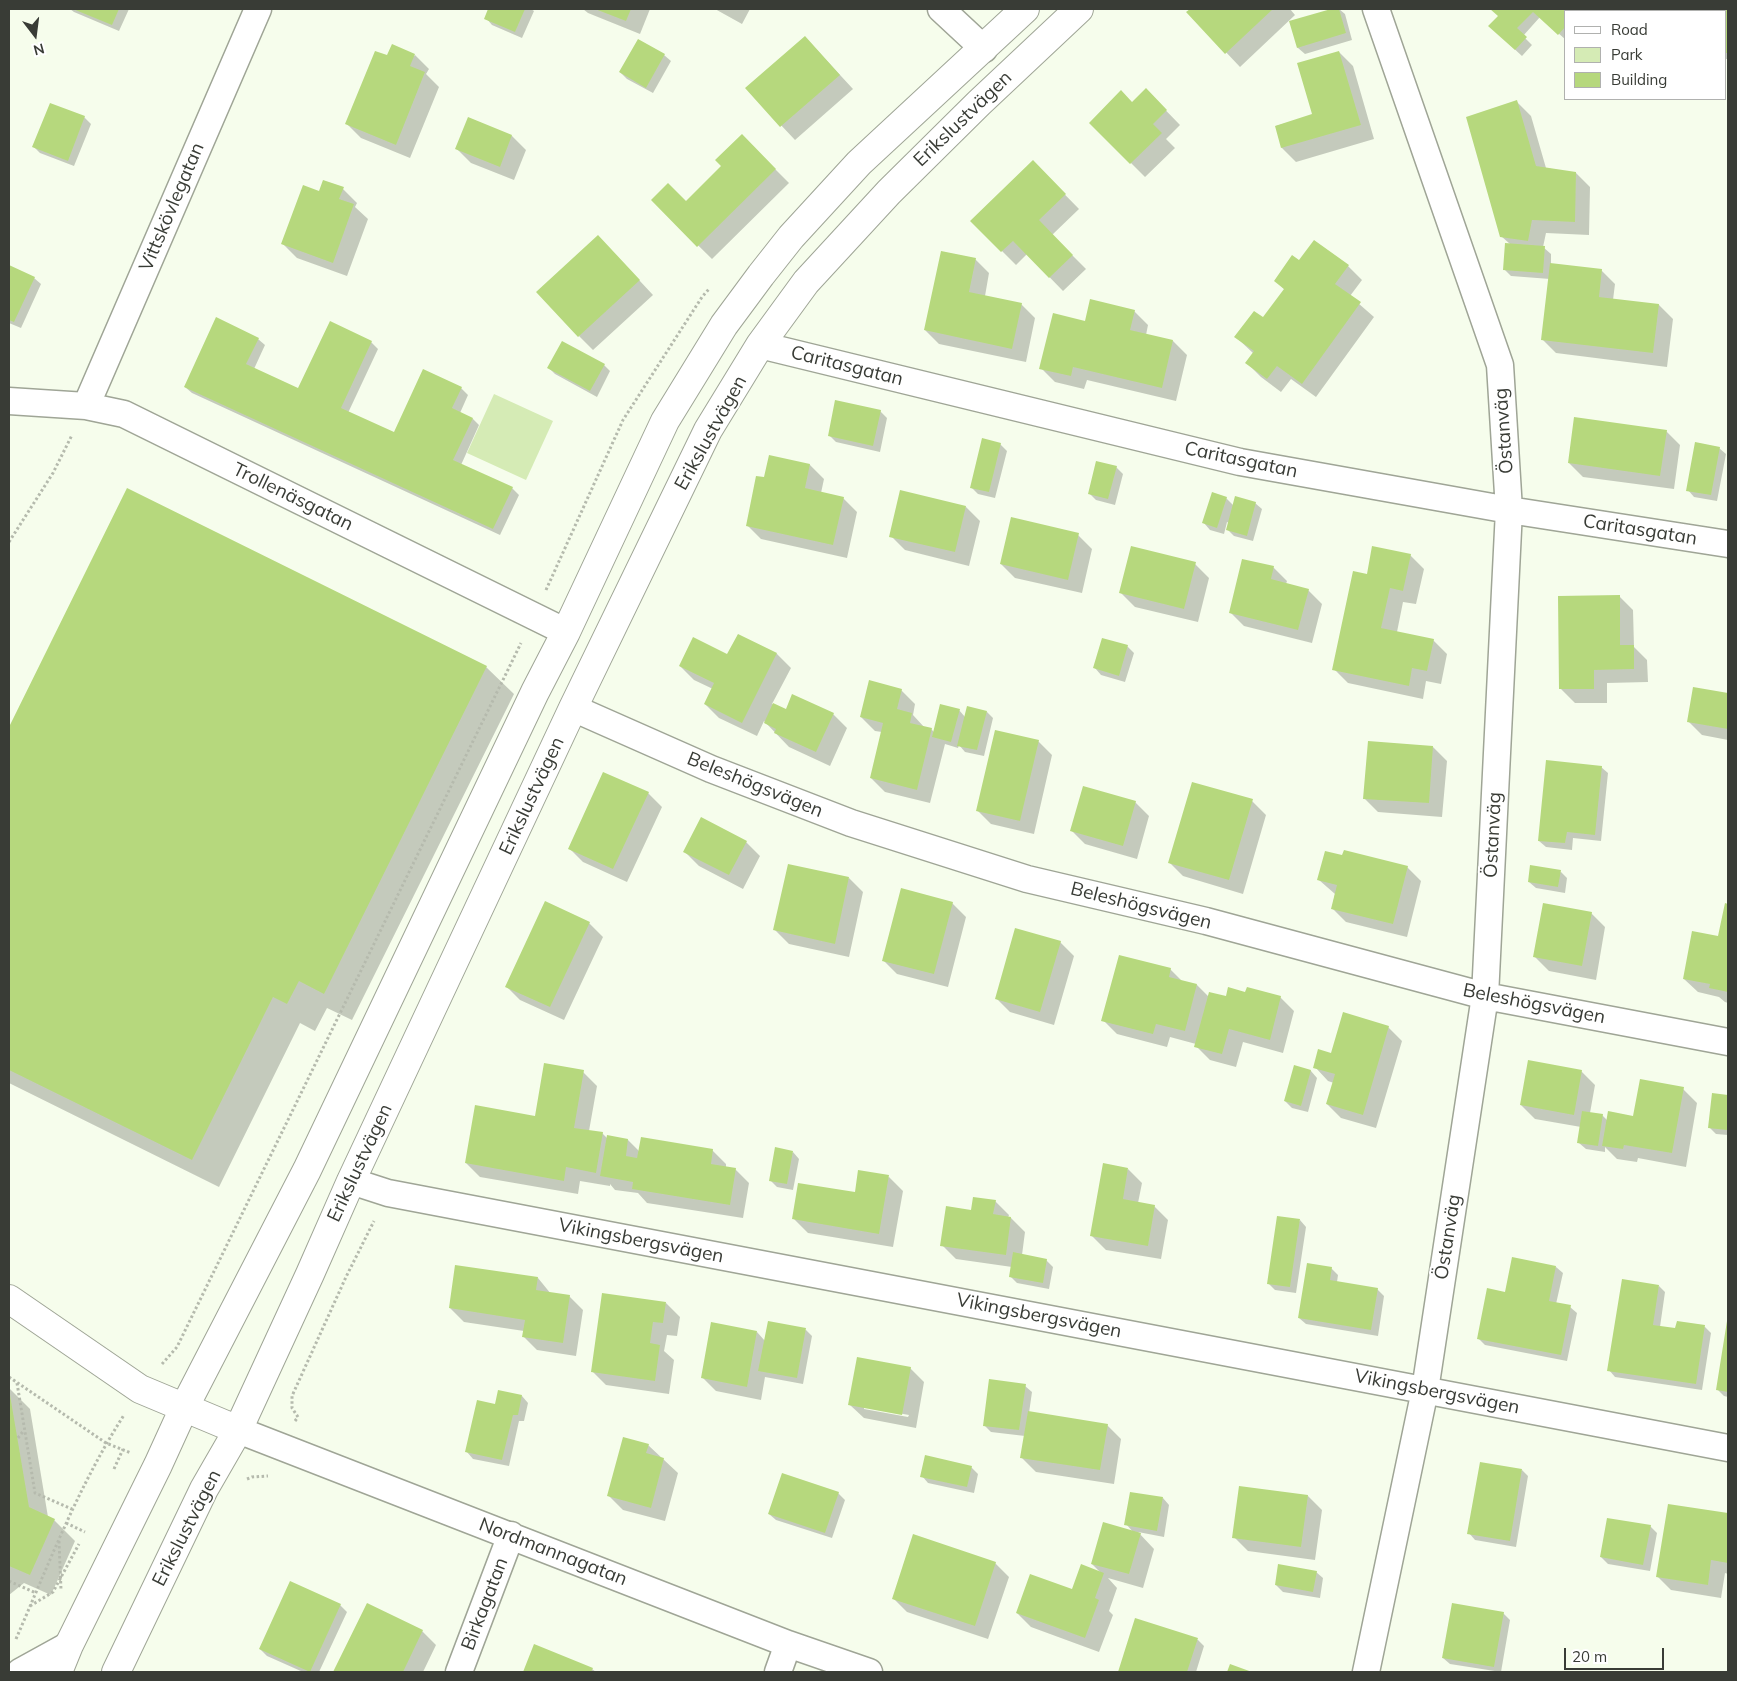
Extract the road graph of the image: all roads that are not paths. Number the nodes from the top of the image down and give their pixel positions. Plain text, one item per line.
1 (258, 9) edge
2 (941, 9) edge
3 (1026, 9) edge
4 (1080, 9) edge
5 (1376, 9) edge
6 (984, 49) junction
7 (760, 346) junction
8 (9, 401) edge
9 (86, 406) junction
10 (1510, 510) junction
11 (1728, 544) edge
12 (566, 632) junction
13 (573, 708) junction
14 (1485, 996) junction
15 (1728, 1042) edge
16 (351, 1181) junction
17 (9, 1299) edge
18 (1425, 1390) junction
19 (184, 1408) junction
20 (238, 1430) junction
21 (1728, 1448) edge
22 (511, 1535) junction
23 (69, 1644) junction
24 (788, 1644) junction
25 (20, 1672) edge
26 (58, 1672) edge
27 (116, 1672) edge
28 (459, 1672) edge
29 (778, 1672) edge
30 (869, 1672) edge
31 (1366, 1672) edge

1 - 9 street, Vittskövlegatan
2 - 6 street
3 - 6 street, Erikslustvägen
4 - 7 street, Erikslustvägen
5 - 10 street, Östanväg
6 - 12 street, Erikslustvägen
7 - 10 street, Caritasgatan
7 - 13 street, Erikslustvägen
8 - 9 street, Trollenäsgatan
9 - 12 street, Trollenäsgatan
10 - 11 street, Caritasgatan
10 - 14 street, Östanväg
12 - 19 street, Erikslustvägen
13 - 14 street, Beleshögsvägen
13 - 16 street, Erikslustvägen
14 - 15 street, Beleshögsvägen
14 - 18 street, Östanväg
16 - 18 street, Vikingsbergsvägen
16 - 20 street, Erikslustvägen
17 - 19 street
18 - 21 street, Vikingsbergsvägen
18 - 31 street, Östanväg
19 - 20 street
19 - 23 street, Erikslustvägen
20 - 22 street, Nordmannagatan
20 - 27 street, Erikslustvägen
22 - 24 street, Nordmannagatan
22 - 28 street, Birkagatan
23 - 25 street
23 - 26 street, Erikslustvägen
24 - 29 street
24 - 30 street, Nordmannagatan

